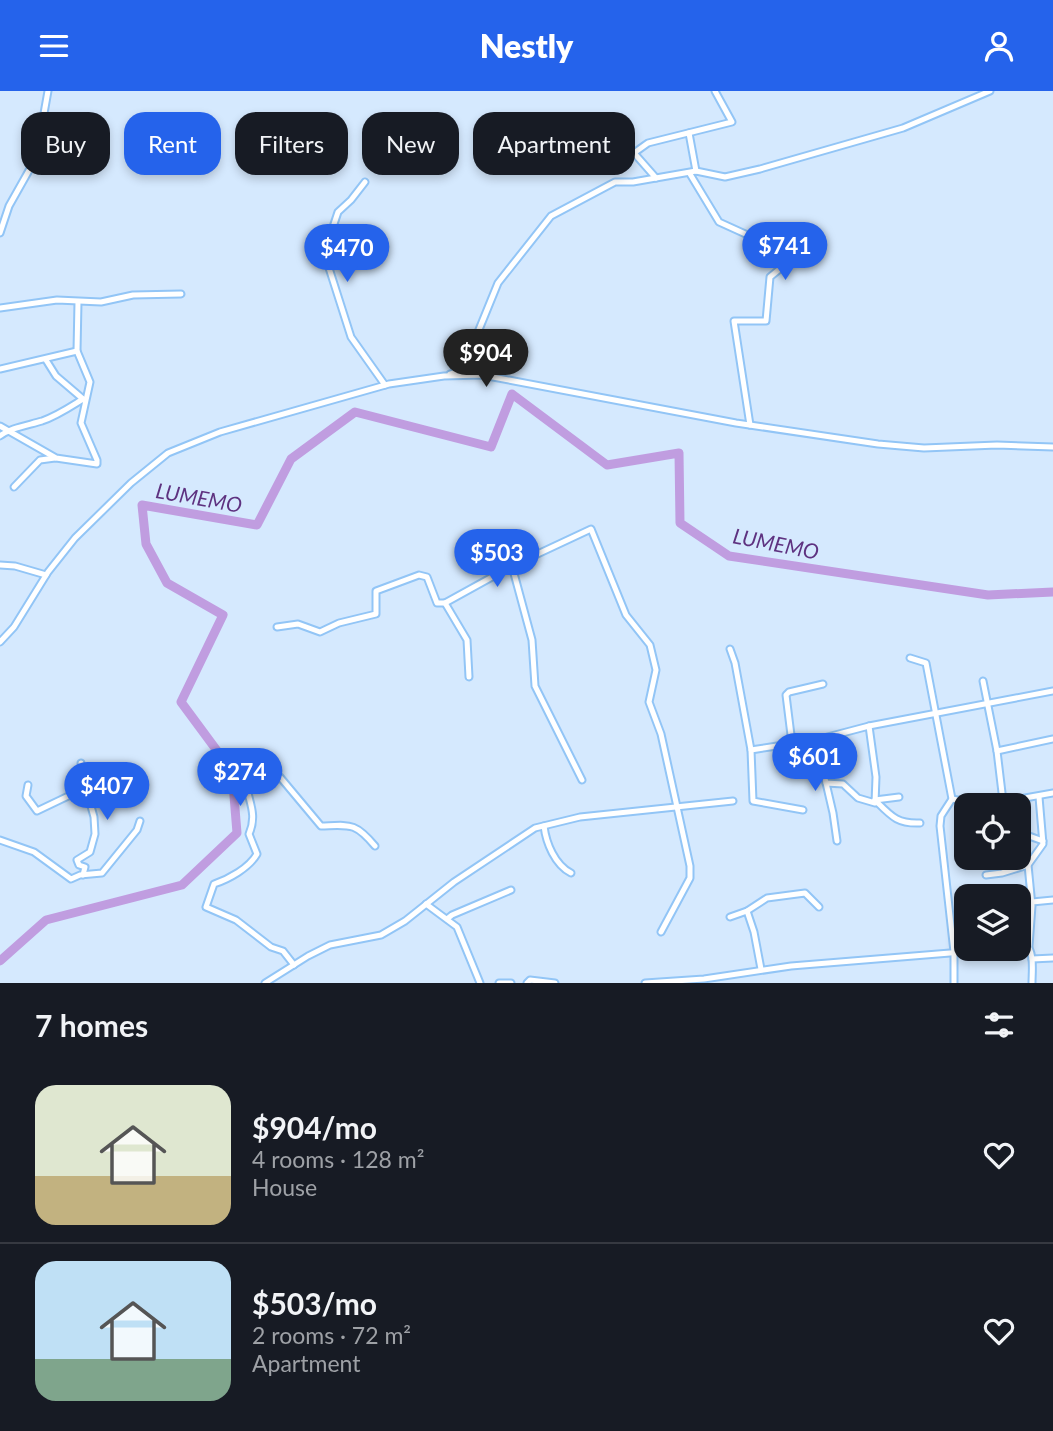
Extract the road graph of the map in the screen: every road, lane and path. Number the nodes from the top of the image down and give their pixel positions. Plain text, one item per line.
1 (48, 91) edge
2 (715, 91) edge
3 (990, 91) edge
4 (689, 133) junction
5 (693, 173) junction
6 (656, 179) junction
7 (365, 182) dead end
8 (0, 233) edge
9 (181, 294) dead end
10 (78, 302) junction
11 (0, 308) edge
12 (77, 351) junction
13 (46, 360) junction
14 (0, 369) edge
15 (444, 376) junction
16 (385, 385) junction
17 (84, 400) junction
18 (750, 425) junction
19 (0, 426) edge
20 (7, 430) junction
21 (0, 436) edge
22 (1053, 447) edge
23 (56, 458) junction
24 (14, 487) dead end
25 (0, 565) edge
26 (512, 566) junction
27 (46, 575) junction
28 (446, 603) junction
29 (277, 627) dead end
30 (0, 642) edge
31 (730, 649) dead end
32 (910, 658) dead end
33 (469, 677) dead end
34 (983, 681) dead end
35 (823, 684) dead end
36 (1053, 691) edge
37 (988, 702) junction
38 (934, 713) junction
39 (869, 726) junction
40 (1053, 739) edge
41 (816, 740) junction
42 (792, 743) junction
43 (751, 750) junction
44 (997, 751) junction
45 (81, 764) dead end
46 (582, 779) dead end
47 (826, 783) junction
48 (27, 785) dead end
49 (83, 789) junction
50 (1002, 793) edge
51 (1053, 793) edge
52 (899, 797) dead end
53 (1039, 797) junction
54 (1031, 798) edge
55 (952, 799) joint
56 (875, 800) junction
57 (733, 801) dead end
58 (677, 808) junction
59 (803, 810) dead end
60 (140, 821) dead end
61 (920, 823) dead end
62 (544, 826) junction
63 (1031, 837) edge
64 (0, 840) edge
65 (837, 841) dead end
66 (1043, 841) junction
67 (375, 846) dead end
68 (1031, 858) edge
69 (1012, 870) edge
70 (1029, 870) edge
71 (570, 873) dead end
72 (986, 874) dead end
73 (83, 875) junction
74 (511, 890) dead end
75 (1053, 900) edge
76 (1032, 902) junction
77 (426, 904) junction
78 (819, 907) dead end
79 (747, 911) junction
80 (730, 917) dead end
81 (1031, 917) edge
82 (447, 919) junction
83 (661, 932) dead end
84 (954, 952) joint
85 (1031, 955) edge
86 (1053, 958) edge
87 (1032, 959) junction
88 (954, 961) edge
89 (294, 965) junction
90 (761, 969) junction
91 (706, 981) edge
92 (265, 983) edge
93 (480, 983) edge
94 (499, 983) edge
95 (511, 983) edge
96 (527, 983) edge
97 (555, 983) edge
98 (645, 983) edge
99 (954, 983) edge
100 (1032, 983) edge

1 - 8 street
2 - 4 street
3 - 5 street
4 - 5 street
4 - 6 street
5 - 6 street
5 - 18 street
6 - 15 street
7 - 16 street
9 - 10 street
10 - 11 street
10 - 12 street
12 - 13 street
12 - 17 street
13 - 14 street
13 - 17 street
15 - 16 street
15 - 18 street
16 - 27 street
17 - 20 street
17 - 23 street
18 - 22 street
19 - 20 street
20 - 21 street
20 - 23 street
23 - 24 street
25 - 27 street
26 - 28 street
26 - 46 street
26 - 58 street
27 - 30 street
28 - 29 street
28 - 33 street
31 - 43 street
32 - 38 street
34 - 37 street
35 - 42 street
36 - 37 street
37 - 38 street
37 - 44 street
38 - 39 street
38 - 55 street
39 - 41 street
39 - 56 street
40 - 44 street
41 - 42 street
41 - 47 street
42 - 43 street
43 - 59 street
44 - 50 street
45 - 49 street
47 - 56 street
47 - 65 street
48 - 49 street
49 - 73 street
51 - 53 street
52 - 56 street
53 - 54 street
53 - 66 street
55 - 84 street
56 - 61 street
57 - 58 street
58 - 62 street
58 - 83 street
60 - 73 street
62 - 71 street
62 - 77 street
63 - 66 street
64 - 73 street
66 - 68 street
67 - 89 street
69 - 72 street
70 - 76 street
74 - 82 street
75 - 76 street
76 - 81 street
77 - 82 street
77 - 89 street
78 - 79 street
79 - 80 street
79 - 90 street
82 - 93 street
84 - 90 street
85 - 87 street
86 - 87 street
87 - 100 street
88 - 99 street
89 - 92 street
90 - 91 street
91 - 98 street
94 - 95 street
96 - 97 street

